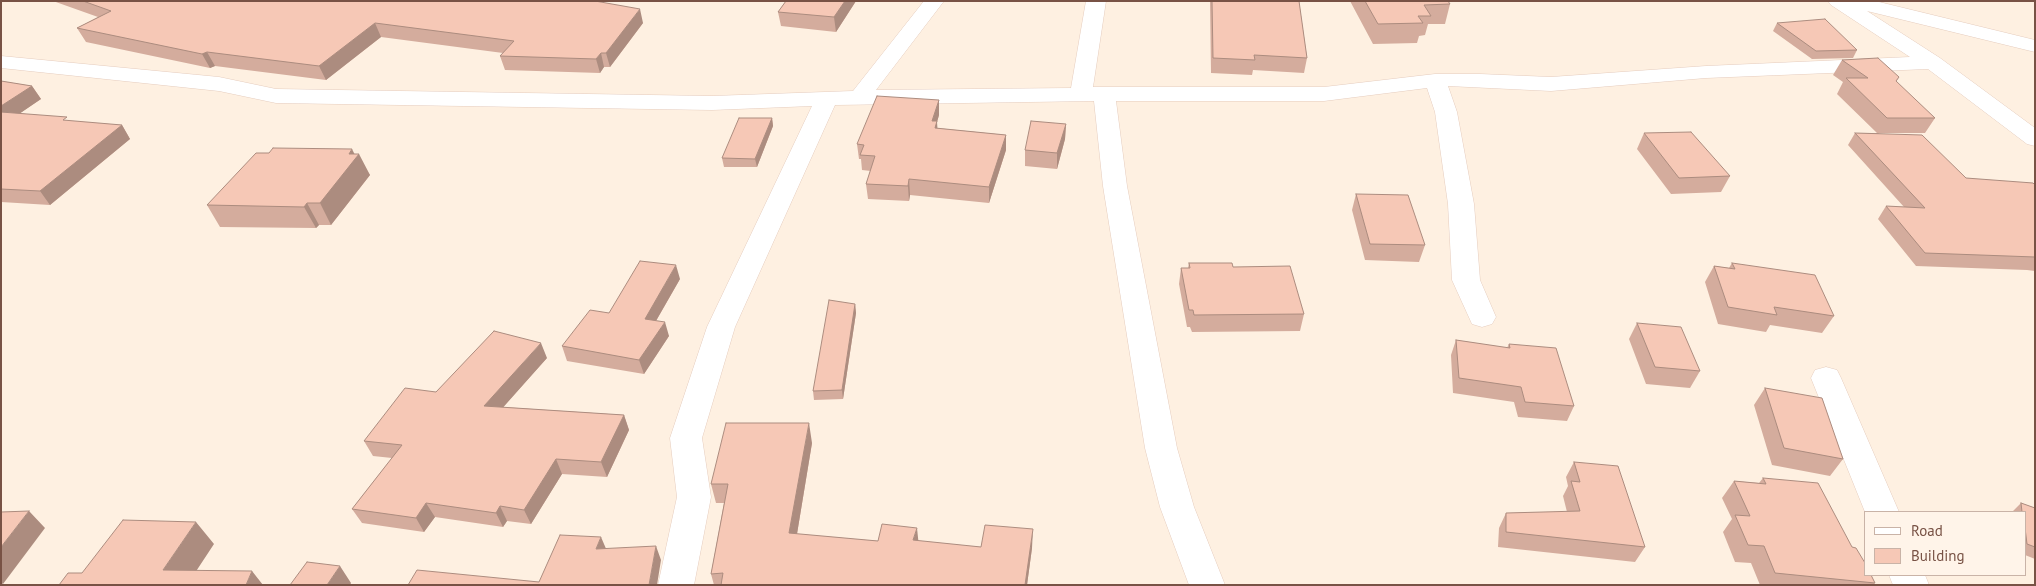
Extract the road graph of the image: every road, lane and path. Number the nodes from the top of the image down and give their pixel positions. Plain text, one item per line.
1 (934, 1) edge
2 (1096, 1) edge
3 (1838, 1) edge
4 (1853, 1) edge
5 (2035, 46) edge
6 (1, 62) edge
7 (1933, 62) junction
8 (25, 66) junction
9 (1434, 80) junction
10 (1, 82) edge
11 (1092, 94) junction
12 (859, 97) junction
13 (826, 99) junction
14 (2035, 139) edge
15 (1482, 317) dead end
16 (1826, 378) dead end
17 (1882, 511) edge
18 (676, 585) edge
19 (1207, 585) edge

1 - 12 street
2 - 11 street
3 - 7 street
4 - 5 street
6 - 8 street
7 - 9 street
7 - 14 street
8 - 10 street
8 - 13 street
9 - 11 street
9 - 15 street
11 - 12 street
11 - 19 street
12 - 13 street
13 - 18 street
16 - 17 street

